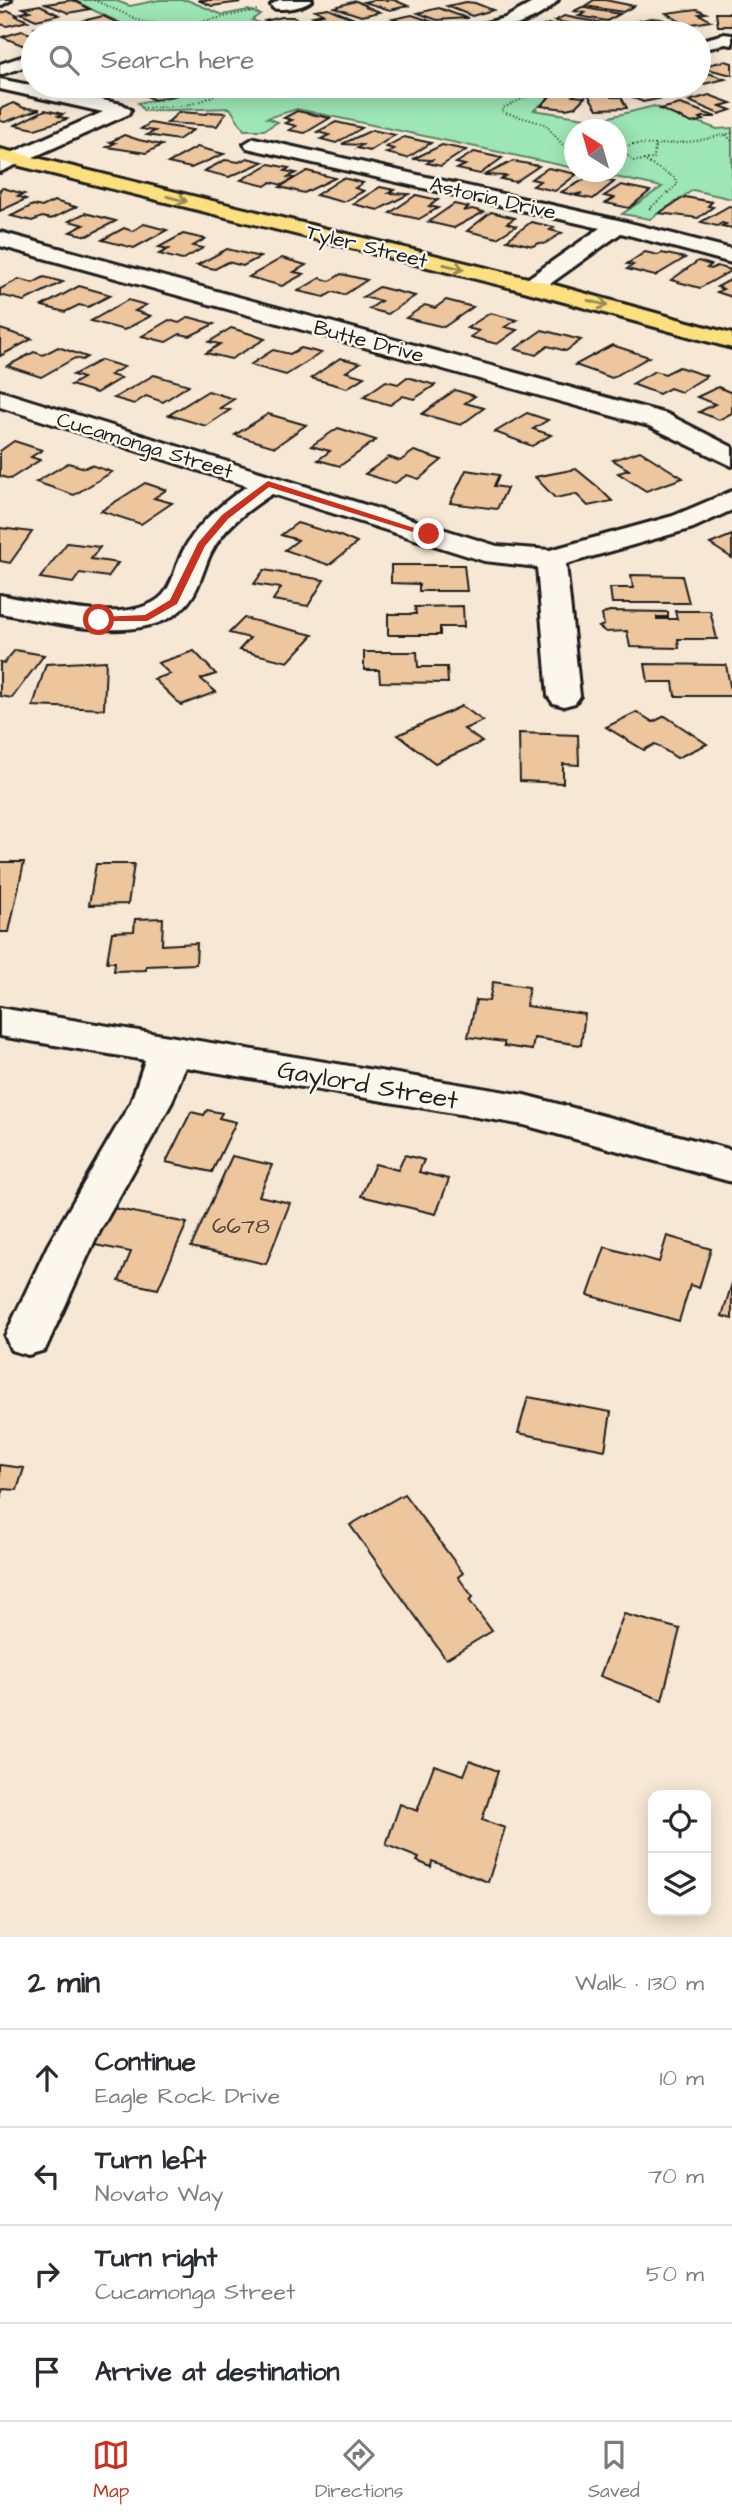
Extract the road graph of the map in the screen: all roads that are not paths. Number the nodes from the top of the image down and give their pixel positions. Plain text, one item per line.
1 (304, 0) edge
2 (515, 0) edge
3 (546, 2) edge
4 (279, 5) road end
5 (513, 21) edge
6 (732, 40) edge
7 (711, 42) edge
8 (21, 62) edge
9 (0, 70) edge
10 (0, 83) edge
11 (21, 88) edge
12 (68, 98) edge
13 (0, 140) edge
14 (254, 144) dead end
15 (37, 149) junction
16 (5, 160) edge
17 (618, 226) junction
18 (0, 239) edge
19 (732, 256) edge
20 (556, 270) junction
21 (581, 277) dead end
22 (532, 286) junction
23 (732, 341) edge
24 (0, 399) edge
25 (732, 458) edge
26 (268, 484) junction
27 (732, 499) edge
28 (551, 559) junction
29 (0, 604) edge
30 (565, 696) dead end
31 (0, 1022) edge
32 (167, 1050) junction
33 (732, 1166) edge
34 (28, 1336) dead end

1 - 4 street
2 - 3 street
3 - 5 street
6 - 7 street
8 - 9 street
10 - 11 street
12 - 15 street
13 - 15 main road, Tyler Street
14 - 17 street, Astoria Drive
15 - 16 street
15 - 20 main road, Tyler Street
16 -> 22 main road, Tyler Street
17 - 19 street, Astoria Drive
17 - 20 street
18 - 25 street, Butte Drive
20 - 21 main road, Tyler Street
20 - 22 street
22 -> 23 main road, Tyler Street
24 - 26 street, Cucamonga Street
26 - 28 street, Cucamonga Street
26 - 29 street
27 - 28 street, Cucamonga Street
28 - 30 street
31 - 32 street, Gaylord Street
32 - 33 street, Gaylord Street
32 - 34 street

